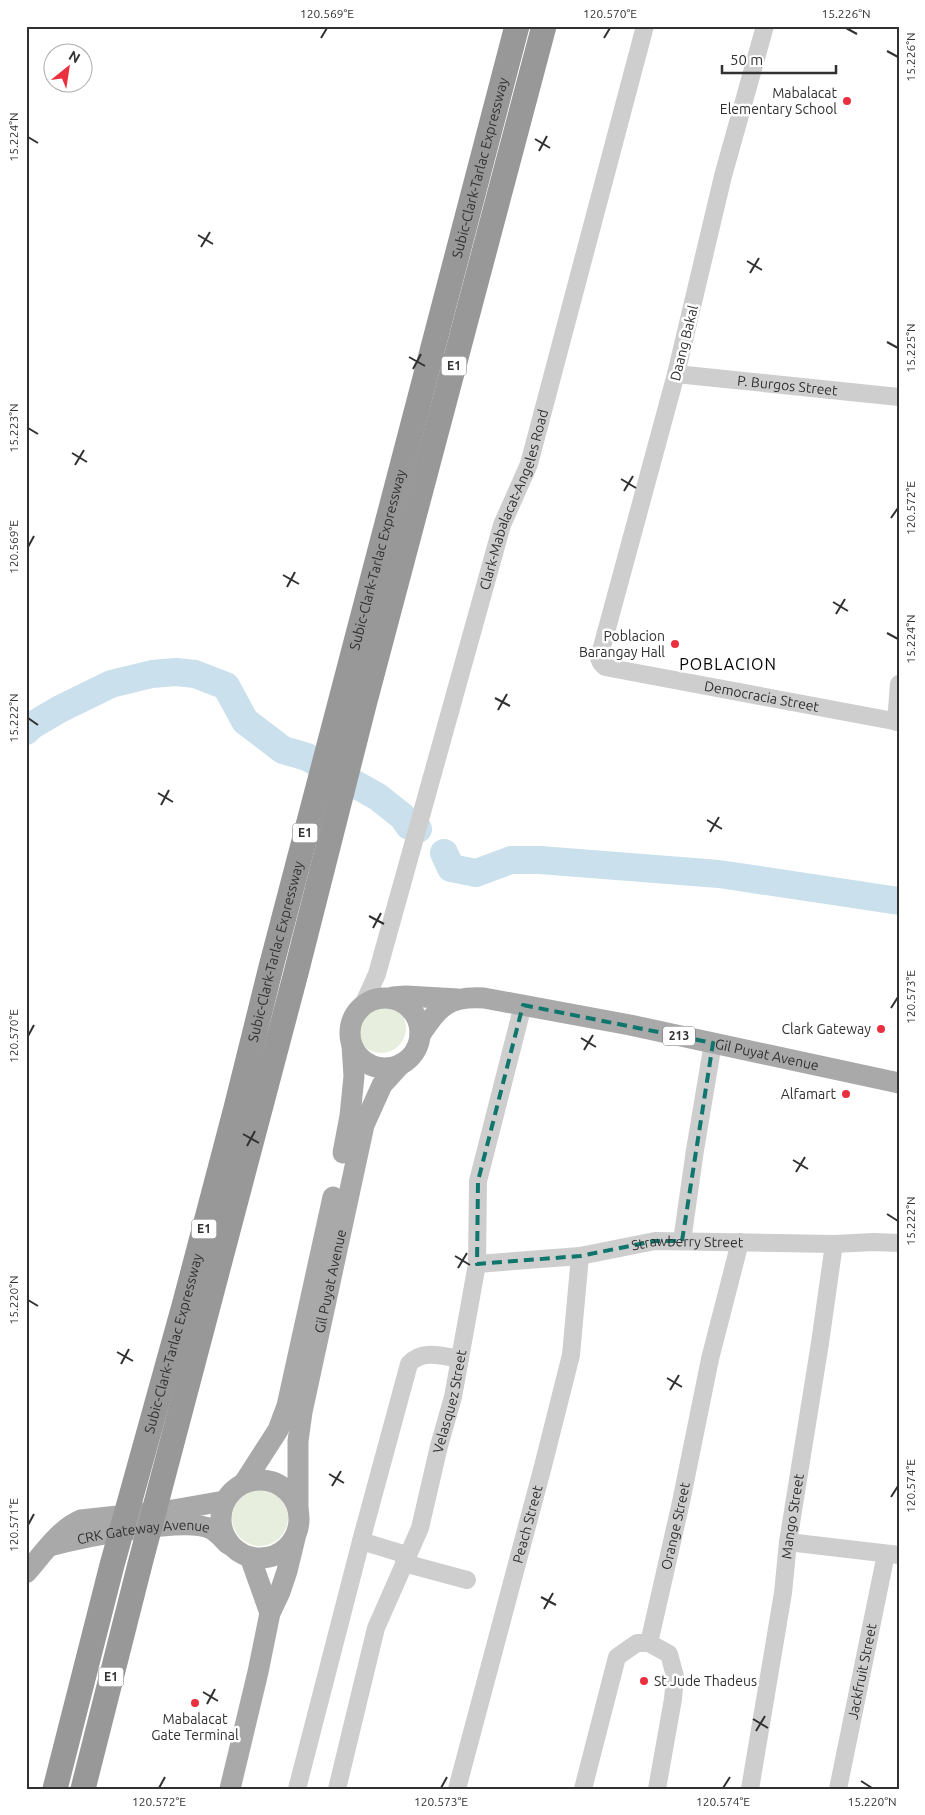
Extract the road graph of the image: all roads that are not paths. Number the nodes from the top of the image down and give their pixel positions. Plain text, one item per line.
1 (517, 26) edge
2 (544, 26) edge
3 (645, 26) edge
4 (764, 26) edge
5 (676, 374) junction
6 (899, 396) edge
7 (599, 658) joint
8 (899, 684) edge
9 (897, 722) edge
10 (378, 968) junction
11 (387, 997) junction
12 (458, 1000) junction
13 (363, 1005) junction
14 (523, 1005) junction
15 (420, 1034) junction
16 (714, 1044) junction
17 (352, 1045) junction
18 (401, 1064) junction
19 (899, 1084) edge
20 (682, 1240) junction
21 (740, 1242) junction
22 (899, 1243) edge
23 (834, 1244) junction
24 (580, 1256) junction
25 (477, 1264) junction
26 (460, 1359) junction
27 (244, 1482) junction
28 (224, 1501) junction
29 (298, 1508) junction
30 (295, 1538) junction
31 (361, 1542) junction
32 (788, 1542) junction
33 (50, 1546) junction
34 (230, 1546) junction
35 (892, 1554) edge
36 (250, 1557) junction
37 (406, 1559) junction
38 (26, 1572) edge
39 (467, 1580) dead end
40 (270, 1613) junction
41 (649, 1643) junction
42 (55, 1789) edge
43 (83, 1789) edge
44 (230, 1789) edge
45 (297, 1789) edge
46 (337, 1789) edge
47 (457, 1789) edge
48 (583, 1789) edge
49 (657, 1789) edge
50 (750, 1789) edge
51 (838, 1789) edge

1 - 42 highway, Subic-Clark-Tarlac Expressway / E1
2 - 43 highway, Subic-Clark-Tarlac Expressway / E1
3 - 10 street, Clark-Mabalacat-Angeles Road
4 - 5 street, Daang Bakal
5 - 6 street, P. Burgos Street
5 - 7 street, Daang Bakal
7 - 9 street, Democracia Street
8 - 9 street
10 - 11 street
10 - 13 street, Clark-Mabalacat-Angeles Road
11 - 12 main road, Gil Puyat Avenue / 213
11 - 13 main road, 213
11 - 15 main road
12 - 14 main road, Gil Puyat Avenue / 213
12 - 15 main road, Gil Puyat Avenue / 213
13 - 17 main road
14 - 16 main road, Gil Puyat Avenue / 213
14 - 25 street, Velasquez Street
15 - 18 main road, 213
16 - 19 main road, Gil Puyat Avenue / 213
16 - 20 street
17 - 18 main road
17 - 27 main road, Gil Puyat Avenue
18 - 29 main road, Gil Puyat Avenue
20 - 21 street, Strawberry Street
20 - 24 street, Strawberry Street
21 - 23 street, Strawberry Street
21 - 41 street, Orange Street
22 - 23 street, Strawberry Street
23 - 32 street, Mango Street
24 - 25 street, Strawberry Street
24 - 47 street, Peach Street
25 - 26 street, Velasquez Street
26 - 31 street
26 - 37 street, Velasquez Street
27 - 28 main road
27 - 29 main road
28 - 33 main road, CRK Gateway Avenue
28 - 34 main road
29 - 30 main road
30 - 36 main road
30 - 40 main road
31 - 37 street
31 - 45 street
32 - 35 street
32 - 50 street, Mango Street
33 - 34 main road, CRK Gateway Avenue
33 - 38 main road
34 - 36 main road
35 - 51 street, Jackfruit Street
36 - 40 main road
37 - 39 street
37 - 46 street, Velasquez Street
40 - 44 main road
41 - 48 street
41 - 49 street

